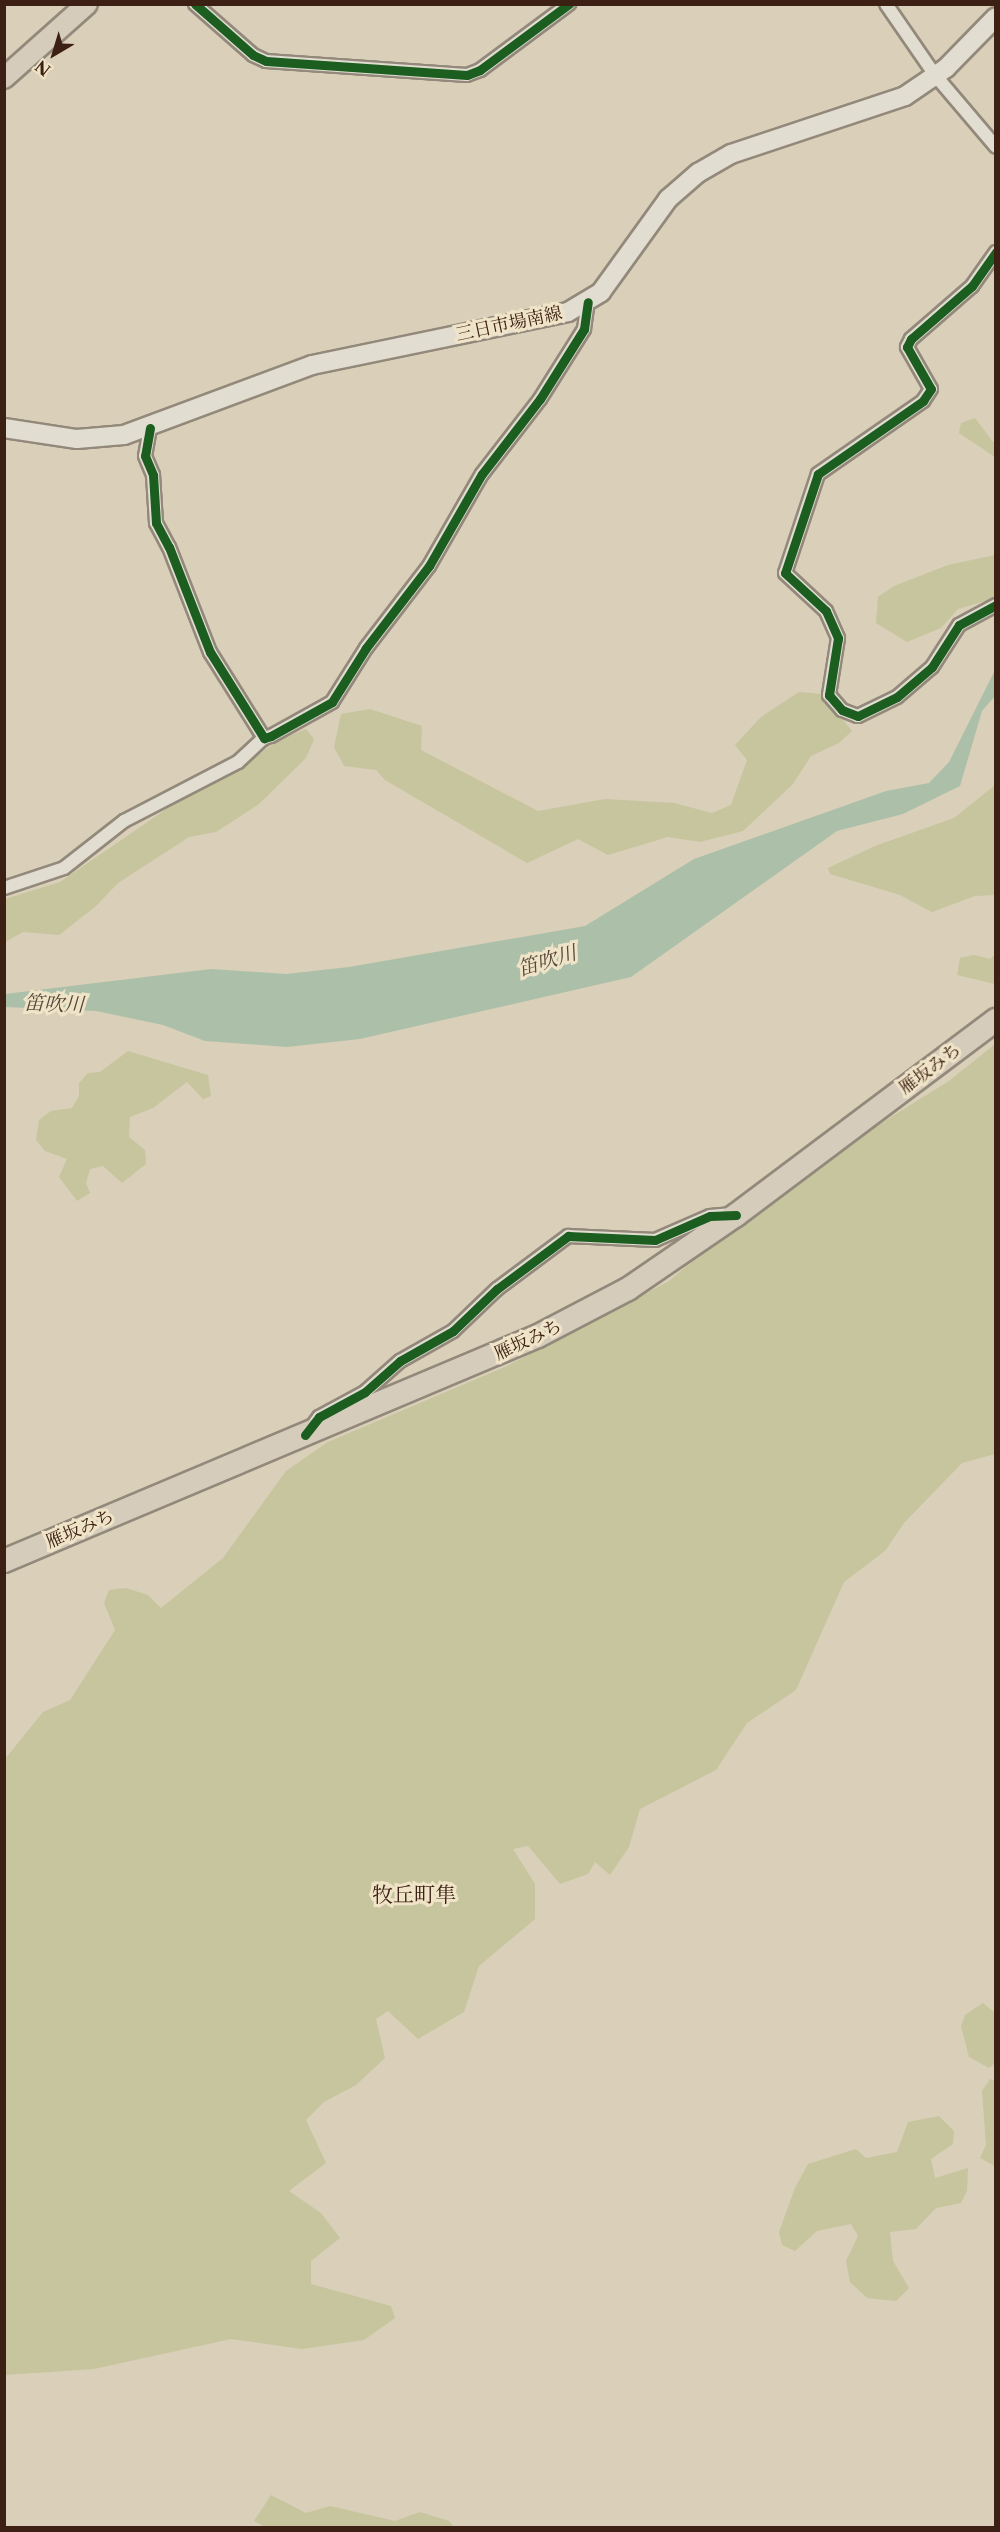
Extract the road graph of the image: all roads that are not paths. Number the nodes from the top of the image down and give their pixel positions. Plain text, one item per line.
1 (87, 4) edge
2 (195, 4) edge
3 (569, 4) edge
4 (886, 4) edge
5 (996, 17) edge
6 (935, 75) junction
7 (4, 78) edge
8 (996, 147) edge
9 (996, 252) edge
10 (588, 302) junction
11 (4, 428) edge
12 (150, 428) junction
13 (996, 605) edge
14 (264, 738) junction
15 (4, 888) edge
16 (996, 1020) edge
17 (736, 1215) junction
18 (305, 1435) junction
19 (4, 1561) edge

1 - 7 main road
2 - 3 street
4 - 6 street
5 - 6 main road, 三日市場南線
6 - 8 street
6 - 10 main road, 三日市場南線
9 - 13 street
10 - 12 main road, 三日市場南線
10 - 14 street
11 - 12 main road, 三日市場南線
12 - 14 street
14 - 15 street
16 - 17 highway, 雁坂みち
17 - 18 highway, 雁坂みち
17 - 18 street
18 - 19 highway, 雁坂みち

